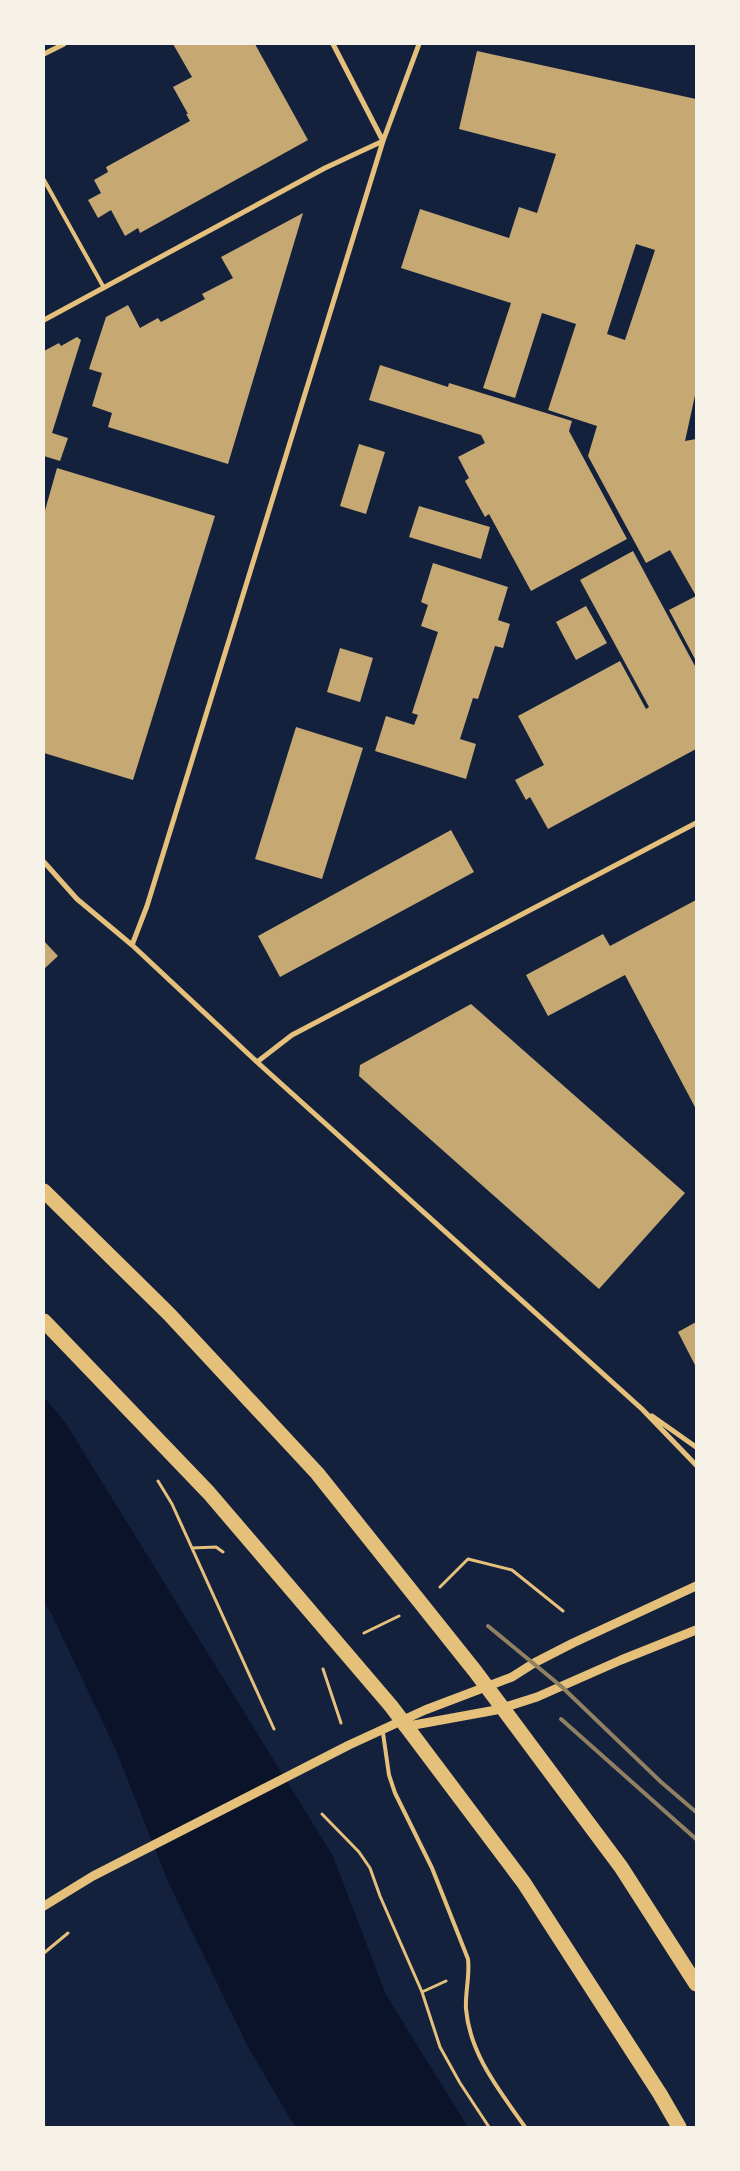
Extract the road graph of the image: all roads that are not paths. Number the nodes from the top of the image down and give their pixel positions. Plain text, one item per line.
1 (64, 44) edge
2 (333, 44) edge
3 (419, 44) edge
4 (44, 54) edge
5 (383, 141) junction
6 (44, 180) edge
7 (104, 288) junction
8 (44, 320) edge
9 (696, 823) edge
10 (44, 862) edge
11 (132, 945) junction
12 (257, 1062) junction
13 (44, 1191) edge
14 (44, 1321) edge
15 (642, 1409) junction
16 (696, 1447) edge
17 (696, 1465) edge
18 (696, 1586) edge
19 (696, 1630) edge
20 (382, 1733) junction
21 (349, 1745) junction
22 (44, 1906) edge
23 (696, 1984) edge
24 (525, 2127) edge
25 (679, 2127) edge

1 - 4 street
2 - 5 street
3 - 5 street
5 - 7 street
5 - 11 street
6 - 7 lane
7 - 8 street
9 - 12 street
10 - 11 street
11 - 12 street
12 - 15 street
13 - 23 highway
14 - 25 highway
15 - 16 street
15 - 17 street
18 - 21 street
19 - 20 street
20 - 21 street
20 - 24 lane
21 - 22 street

